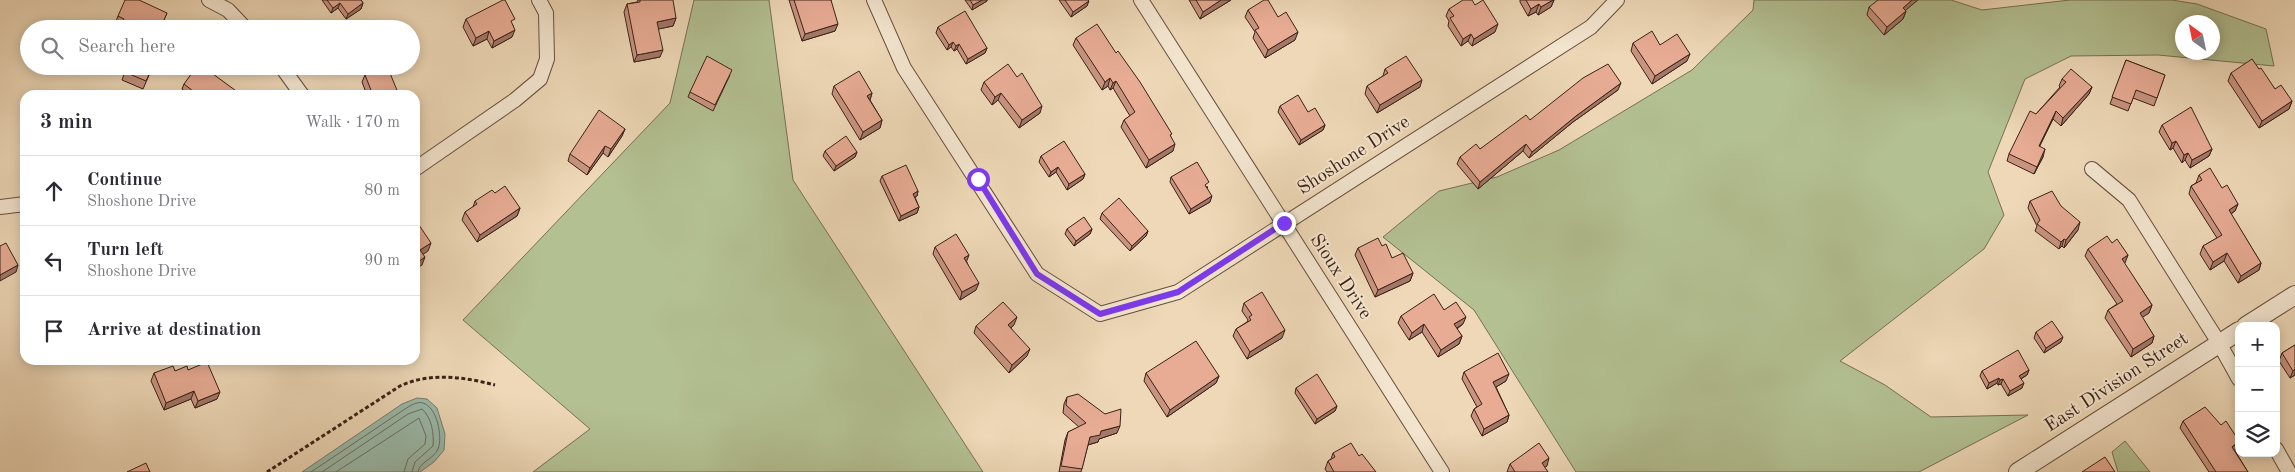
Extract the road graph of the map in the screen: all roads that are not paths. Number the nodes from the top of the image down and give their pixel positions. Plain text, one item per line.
1 (209, 0) edge
2 (539, 0) edge
3 (874, 0) edge
4 (1142, 0) edge
5 (1617, 0) edge
6 (237, 20) edge
7 (288, 75) edge
8 (298, 90) edge
9 (420, 166) edge
10 (2092, 168) dead end
11 (20, 205) edge
12 (0, 207) edge
13 (1284, 223) junction
14 (2295, 295) edge
15 (2252, 322) edge
16 (2235, 333) edge
17 (2219, 343) junction
18 (2235, 372) edge
19 (2280, 456) edge
20 (1442, 472) edge
21 (2018, 472) edge
22 (2289, 472) edge

1 - 6 street
2 - 9 street
3 - 13 street, Shoshone Drive
4 - 13 street, Sioux Drive
5 - 13 street, Shoshone Drive
7 - 8 street
10 - 17 street
11 - 12 street
13 - 20 street, Sioux Drive
14 - 15 street
16 - 17 street, East Division Street
17 - 18 street
17 - 21 street, East Division Street
19 - 22 street

